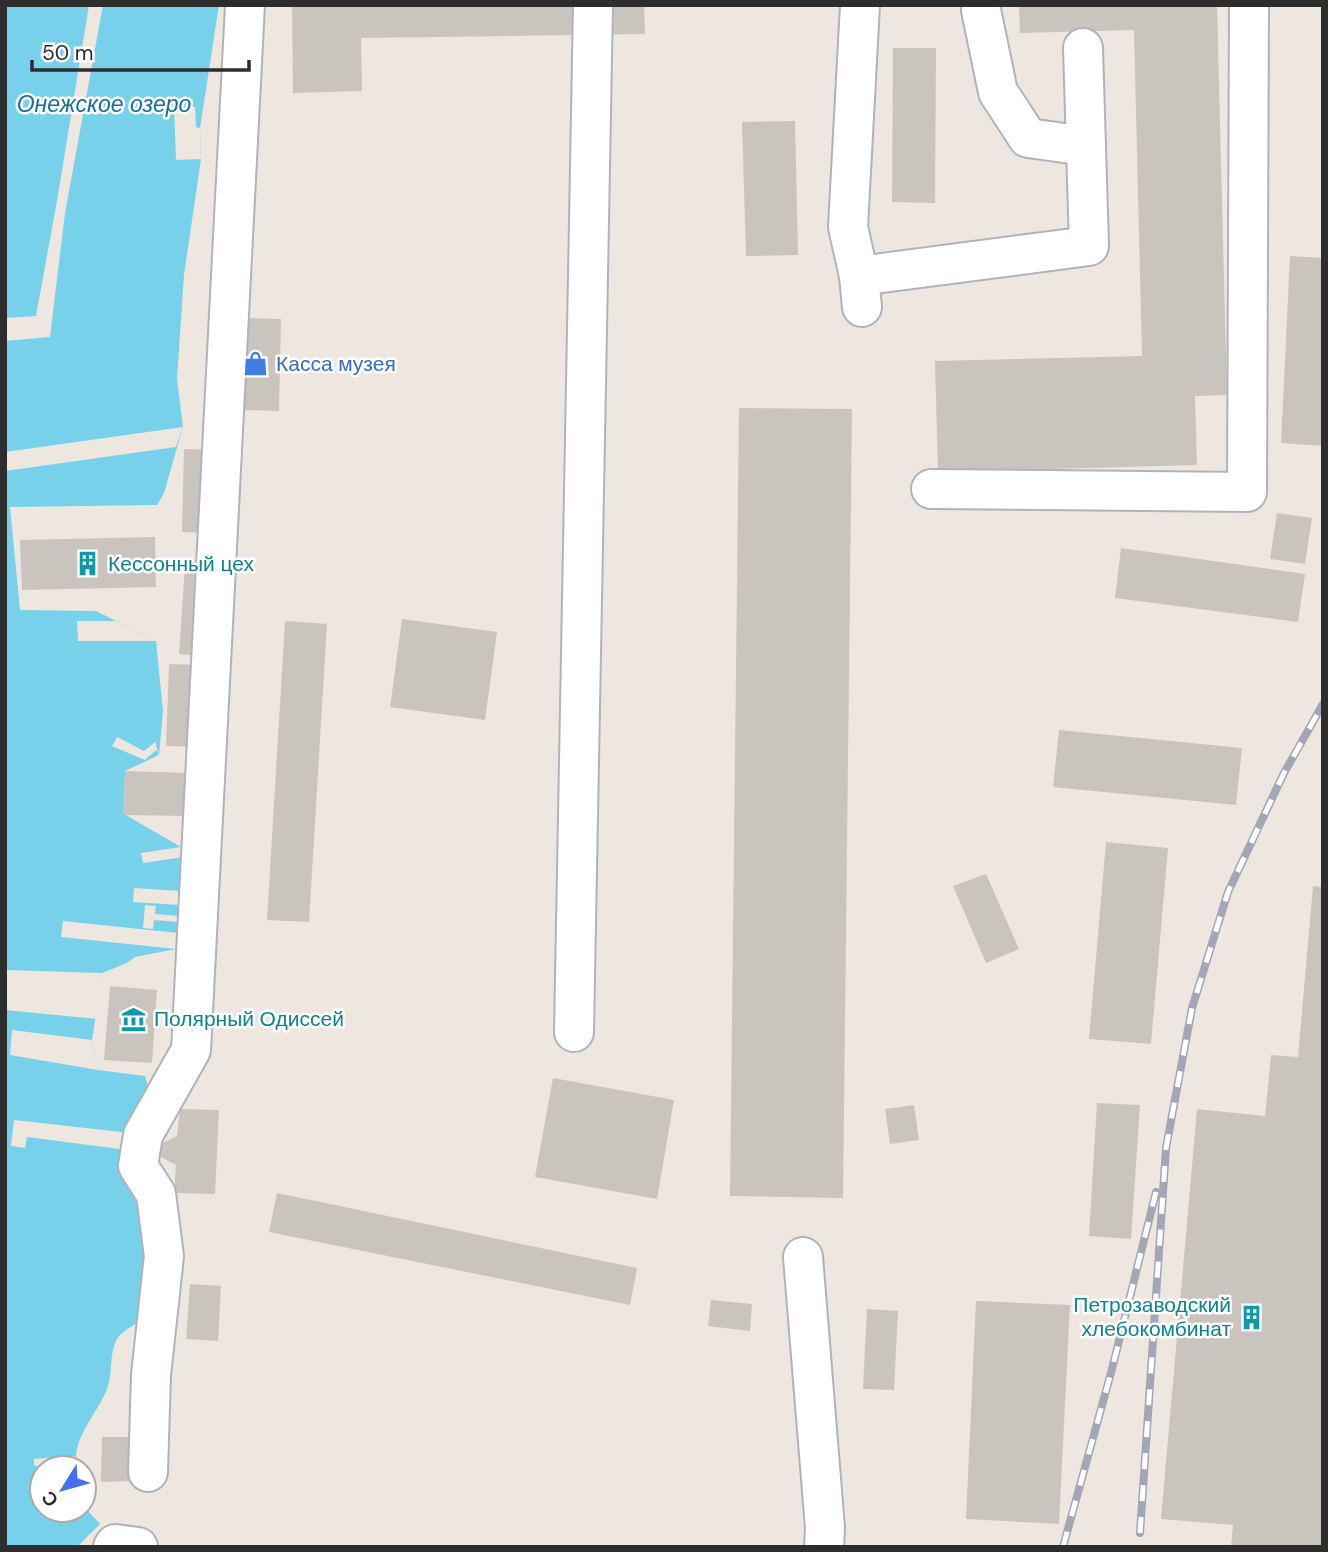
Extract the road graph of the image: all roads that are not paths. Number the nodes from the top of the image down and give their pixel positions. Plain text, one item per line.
1 (245, 5) edge
2 (593, 5) edge
3 (860, 5) edge
4 (1249, 5) edge
5 (981, 10) dead end
6 (1083, 48) dead end
7 (1086, 146) junction
8 (931, 489) dead end
9 (575, 1032) dead end
10 (803, 1257) dead end
11 (148, 1472) dead end
12 (113, 1547) edge
13 (138, 1547) edge
14 (824, 1547) edge

1 - 11 lane
2 - 9 lane
3 - 7 lane
4 - 8 lane
5 - 7 lane
6 - 7 lane
10 - 14 lane
12 - 13 lane

